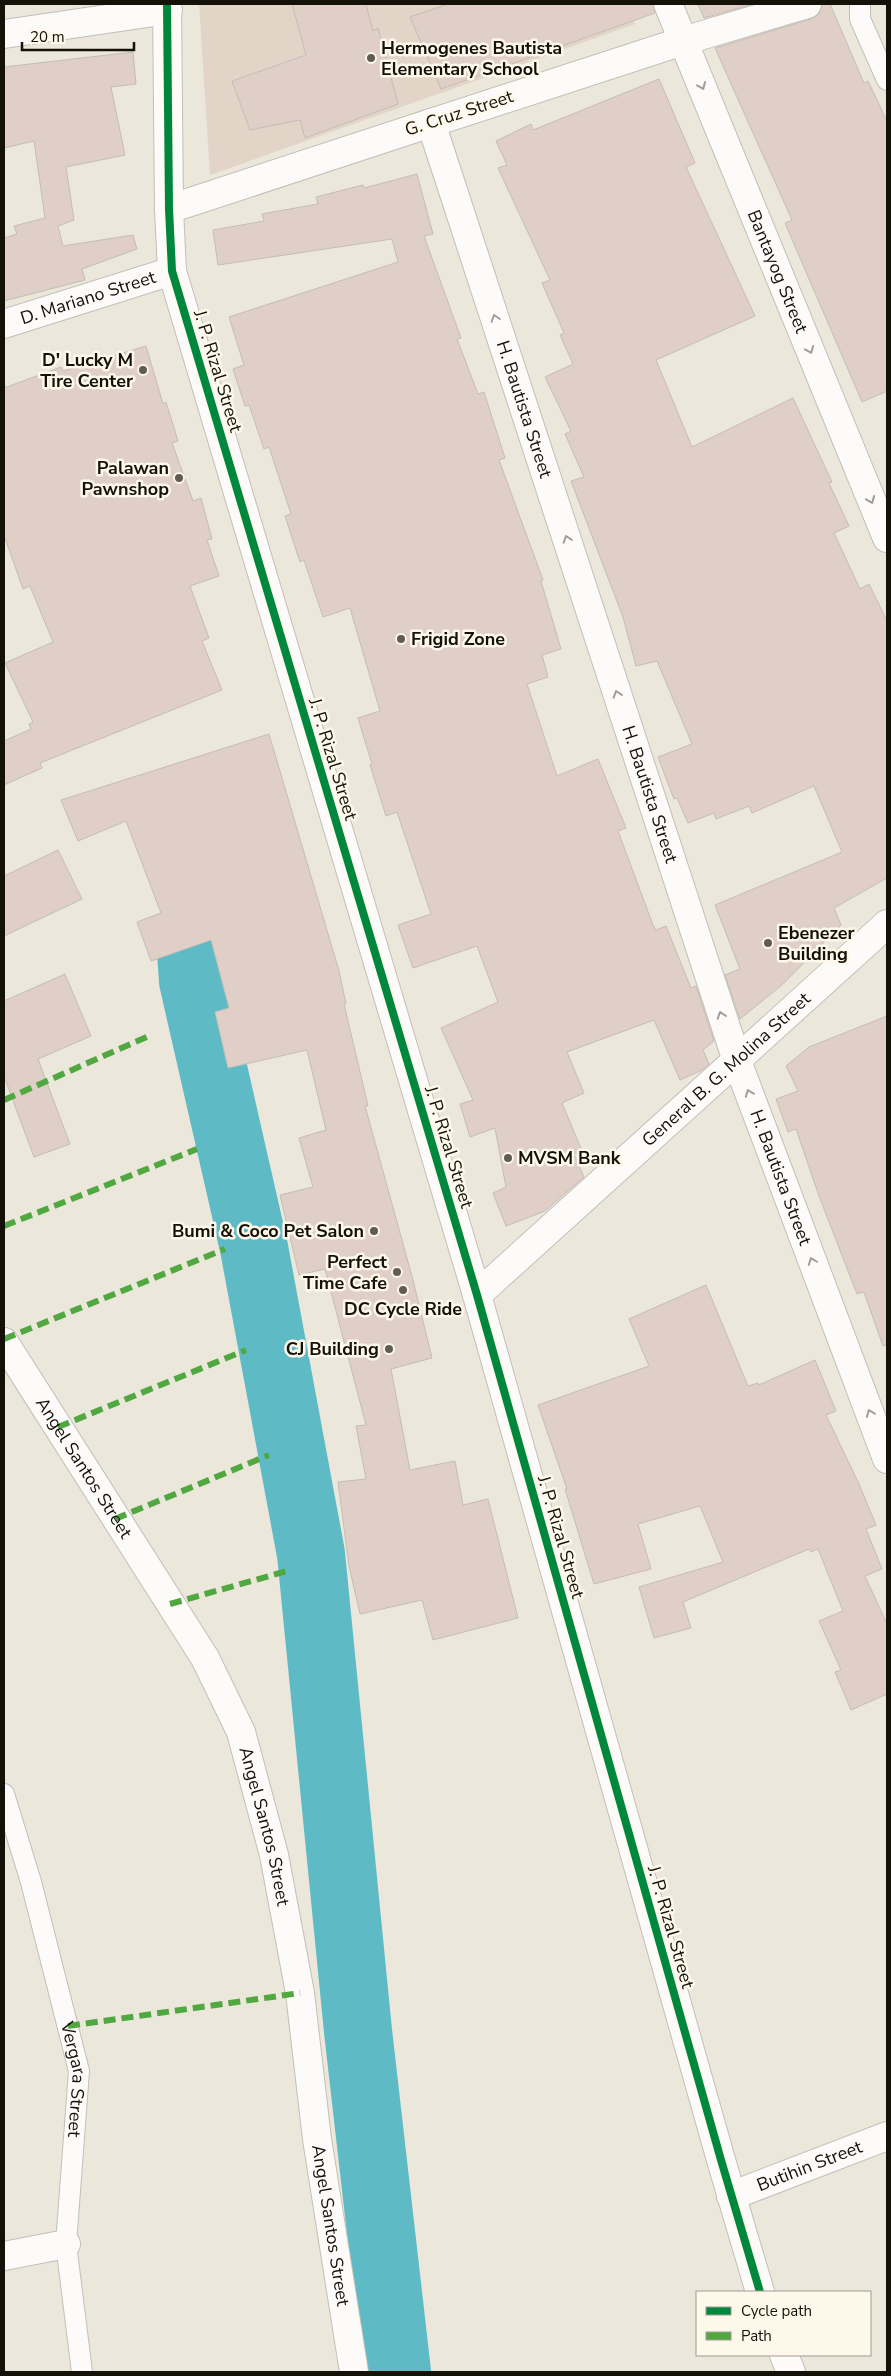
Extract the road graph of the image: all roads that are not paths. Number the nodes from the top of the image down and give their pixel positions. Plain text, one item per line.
1 (668, 4) edge
2 (807, 4) edge
3 (860, 4) edge
4 (168, 7) edge
5 (4, 34) edge
6 (683, 41) junction
7 (887, 80) edge
8 (431, 123) junction
9 (169, 209) junction
10 (172, 271) junction
11 (4, 324) edge
12 (887, 538) edge
13 (887, 924) edge
14 (736, 1061) junction
15 (477, 1295) junction
16 (4, 1342) edge
17 (887, 1459) edge
18 (4, 1794) edge
19 (887, 2136) edge
20 (731, 2196) junction
21 (66, 2244) junction
22 (4, 2256) edge
23 (760, 2291) edge
24 (784, 2356) edge
25 (82, 2372) edge
26 (354, 2372) edge
27 (791, 2372) edge

1 - 6 street, Bantayog Street
2 - 6 street, G. Cruz Street
3 - 7 lane
4 - 5 street
4 - 9 street, J. P. Rizal Street
6 - 8 street, G. Cruz Street
6 -> 12 street, Bantayog Street
8 - 9 street, G. Cruz Street
14 -> 8 street, H. Bautista Street
9 - 10 street, J. P. Rizal Street
10 - 11 street, D. Mariano Street
10 - 15 street, J. P. Rizal Street
13 - 14 street, General B. G. Molina Street
14 - 15 street, General B. G. Molina Street
17 -> 14 street, H. Bautista Street
15 - 20 street, J. P. Rizal Street
16 - 26 street, Angel Santos Street
18 - 21 lane, Vergara Street
19 - 20 street, Butihin Street
20 - 23 street, J. P. Rizal Street
21 - 22 street
21 - 25 lane, Vergara Street
24 - 27 street

